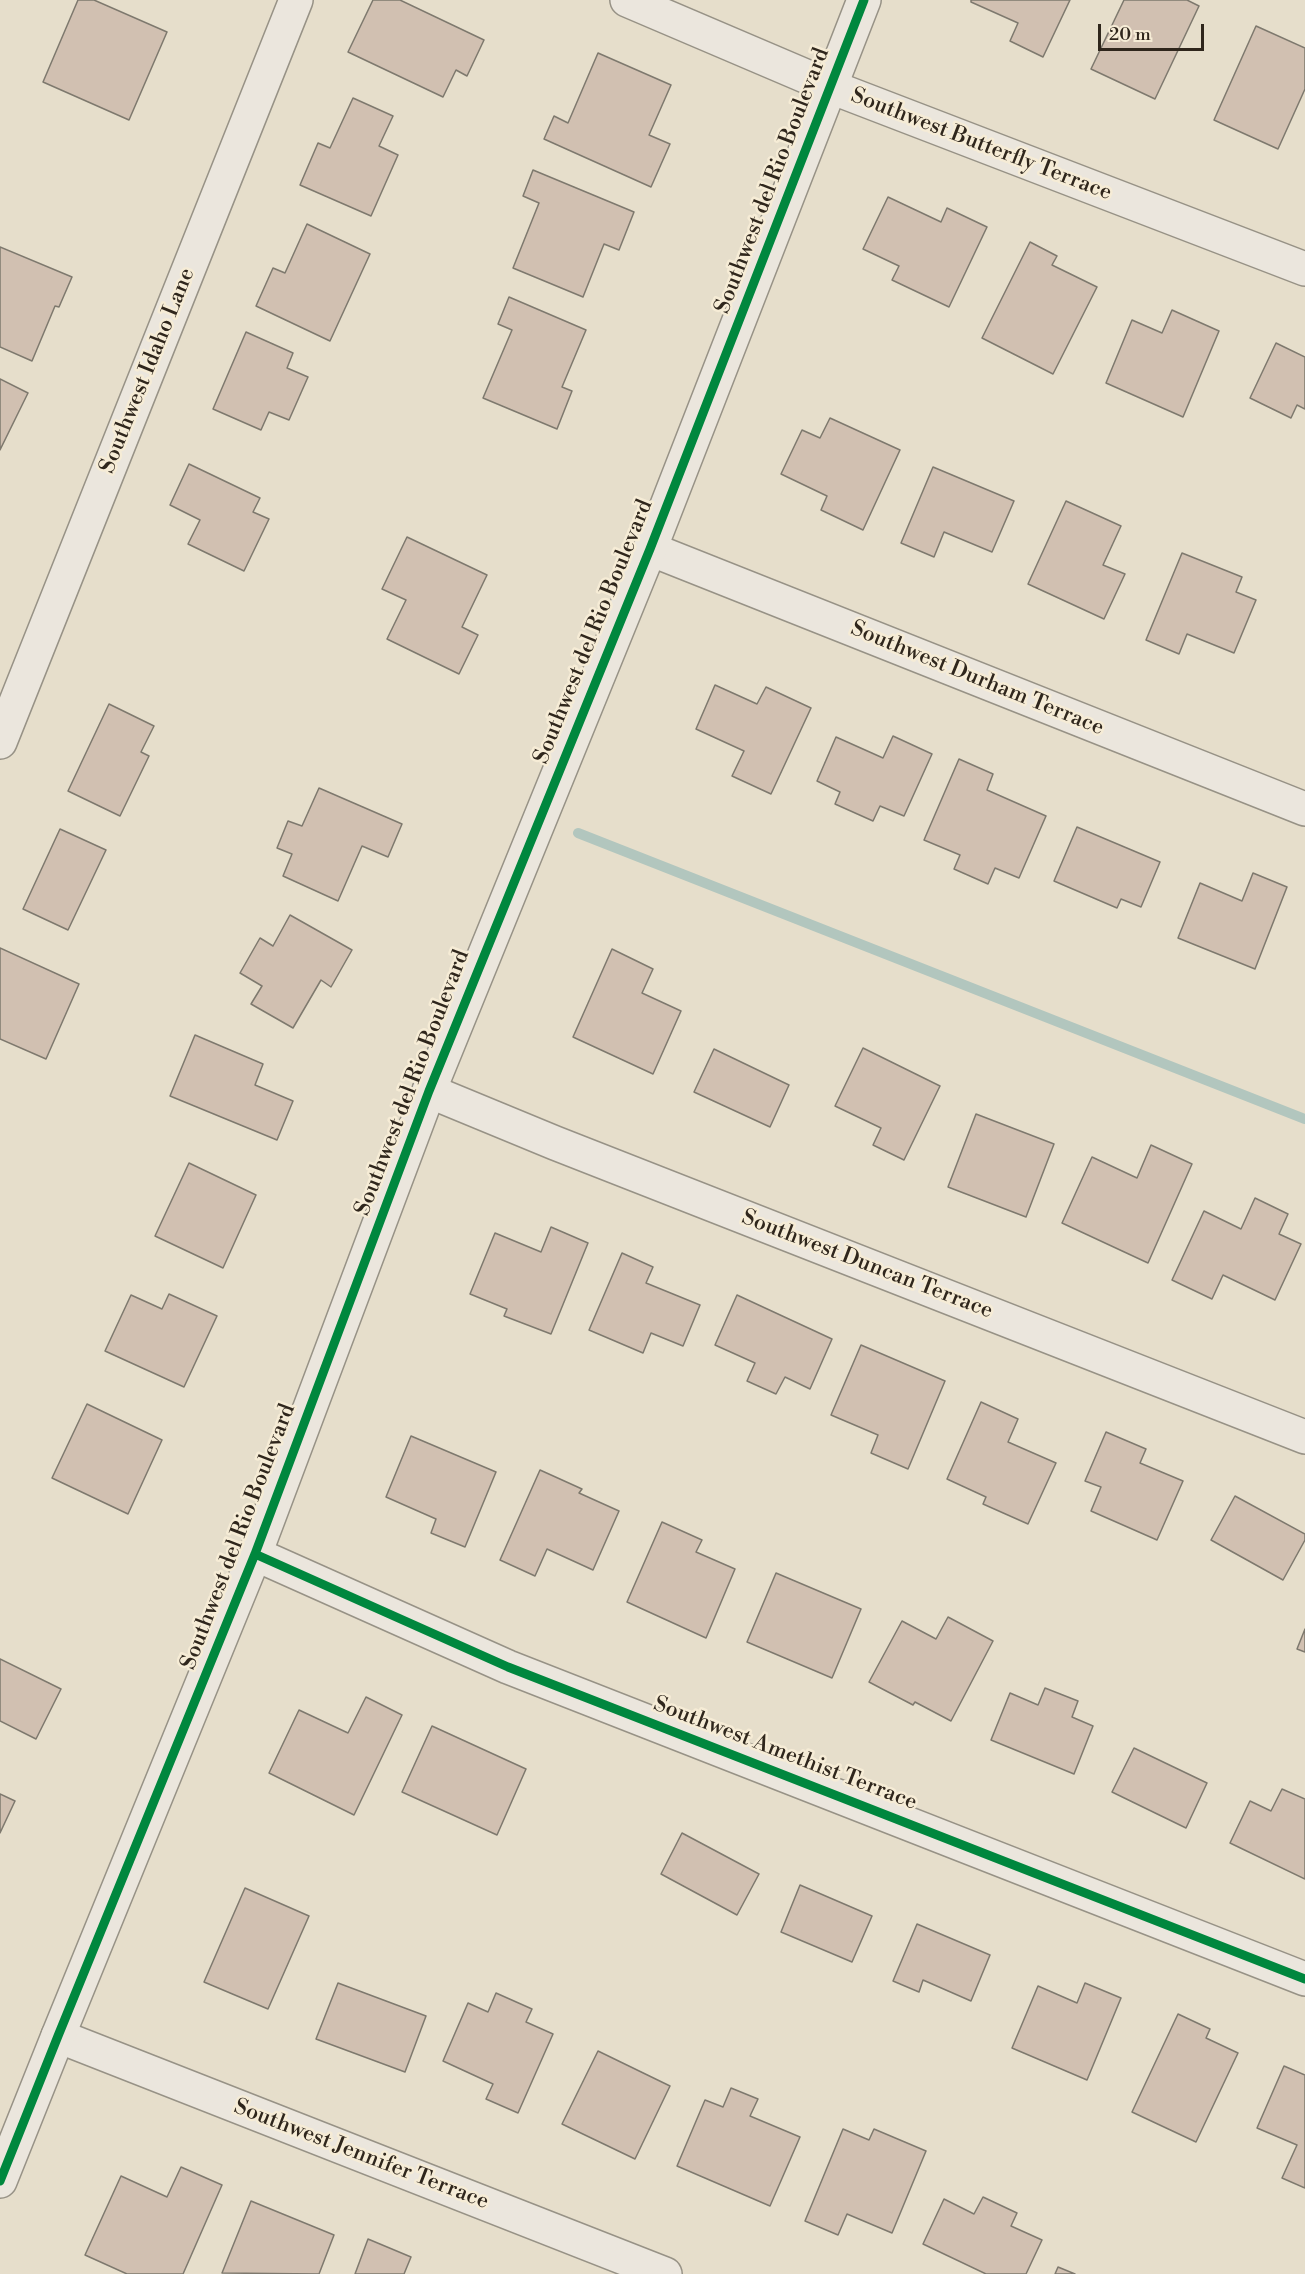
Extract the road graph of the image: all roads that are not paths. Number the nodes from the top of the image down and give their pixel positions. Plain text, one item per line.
1 (296, 0) edge
2 (627, 0) edge
3 (864, 0) edge
4 (831, 87) junction
5 (1305, 269) edge
6 (650, 549) junction
7 (0, 742) edge
8 (1305, 809) edge
9 (429, 1091) junction
10 (1305, 1437) edge
11 (255, 1554) junction
12 (1305, 1979) edge
13 (57, 2036) junction
14 (0, 2181) edge
15 (665, 2274) edge

1 - 7 street, Southwest Idaho Lane
2 - 4 street, Southwest Butterfly Terrace
3 - 4 street, Southwest del Rio Boulevard
4 - 5 street, Southwest Butterfly Terrace
4 - 6 street, Southwest del Rio Boulevard
6 - 8 street, Southwest Durham Terrace
6 - 9 street, Southwest del Rio Boulevard
9 - 10 street, Southwest Duncan Terrace
9 - 11 street, Southwest del Rio Boulevard
11 - 12 street, Southwest Amethist Terrace
11 - 13 street, Southwest del Rio Boulevard
13 - 14 street, Southwest del Rio Boulevard
13 - 15 street, Southwest Jennifer Terrace

